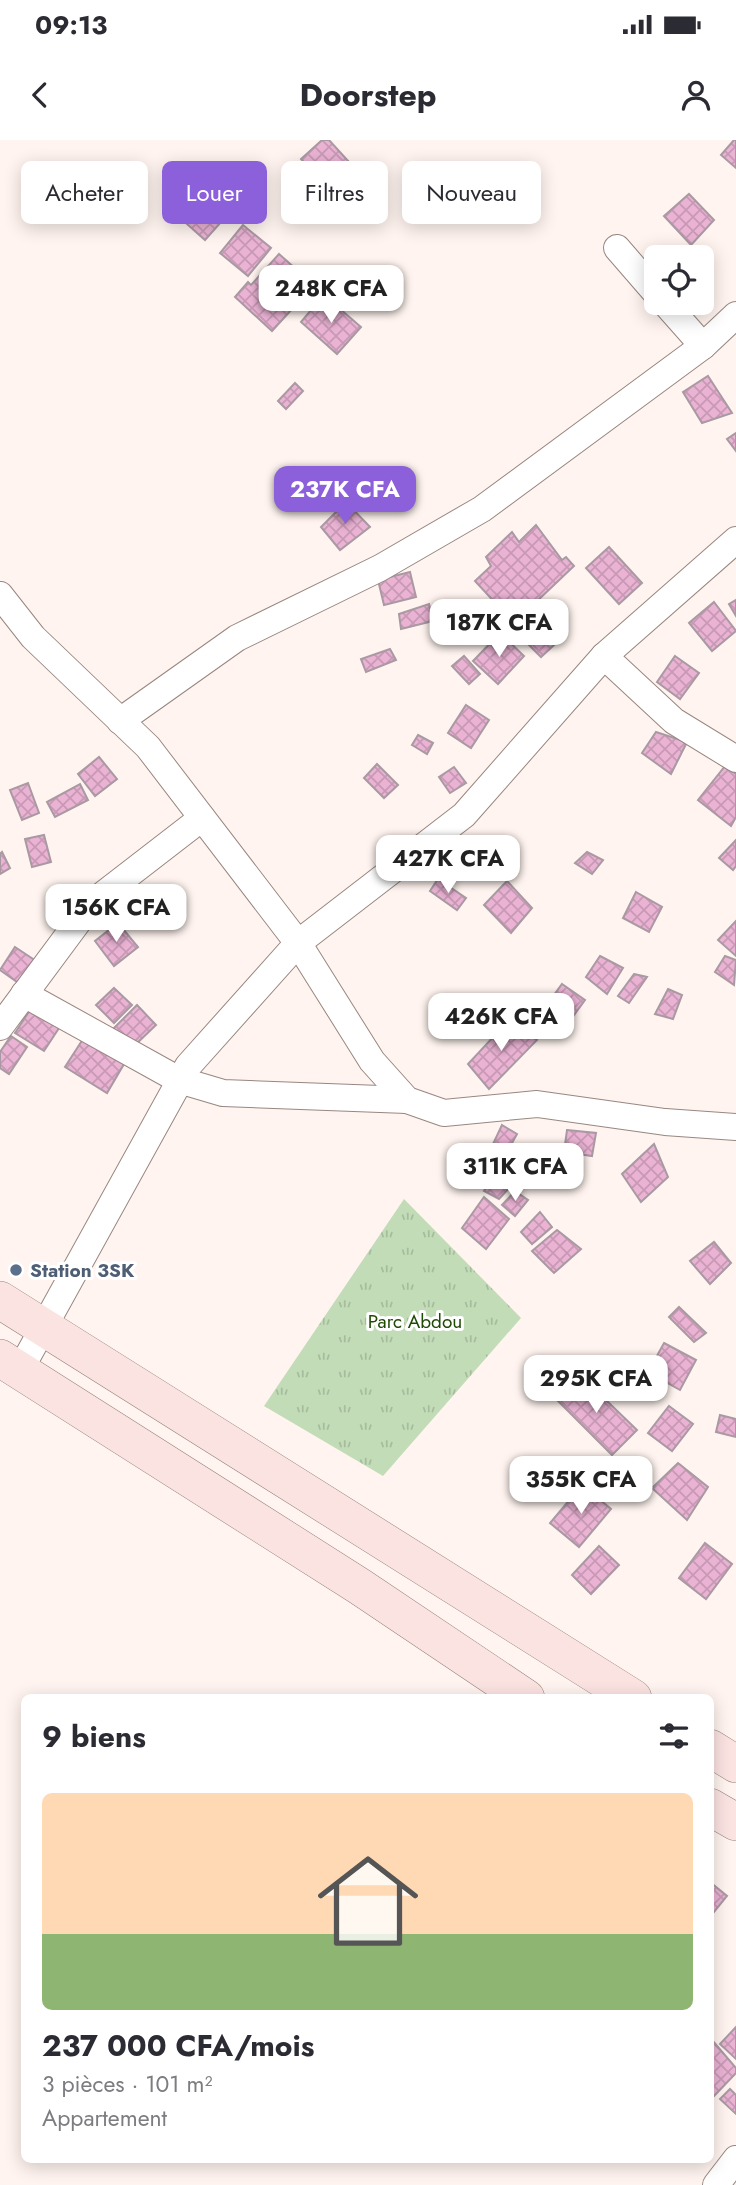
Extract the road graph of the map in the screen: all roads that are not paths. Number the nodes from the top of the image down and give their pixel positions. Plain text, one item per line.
1 (617, 248) dead end
2 (644, 279) edge
3 (676, 315) edge
4 (736, 315) edge
5 (703, 346) junction
6 (736, 540) edge
7 (0, 595) edge
8 (604, 656) junction
9 (120, 721) junction
10 (736, 759) edge
11 (202, 818) junction
12 (298, 943) junction
13 (24, 994) junction
14 (0, 1027) edge
15 (179, 1080) junction
16 (407, 1100) junction
17 (736, 1127) edge
18 (0, 1300) edge
19 (46, 1328) junction
20 (10, 1364) edge
21 (385, 1541) junction
22 (359, 1586) junction
23 (520, 1694) edge
24 (624, 1694) edge
25 (714, 1750) edge
26 (736, 1764) edge
27 (714, 1809) edge
28 (736, 1822) edge
29 (736, 2159) edge
30 (716, 2185) edge

1 - 2 street
3 - 5 street
4 - 5 street
5 - 9 street
6 - 8 street
7 - 9 street
8 - 10 street
8 - 12 street
9 - 11 street
11 - 12 street
11 - 13 street
12 - 15 street
12 - 16 street
13 - 14 street
13 - 15 street
15 - 16 street
15 - 19 street
16 - 17 street
18 - 19 main road
19 - 20 street
19 - 21 main road
20 - 22 main road
21 - 22 main road
21 - 24 main road
22 - 23 main road
25 - 26 main road
27 - 28 main road
29 - 30 street

